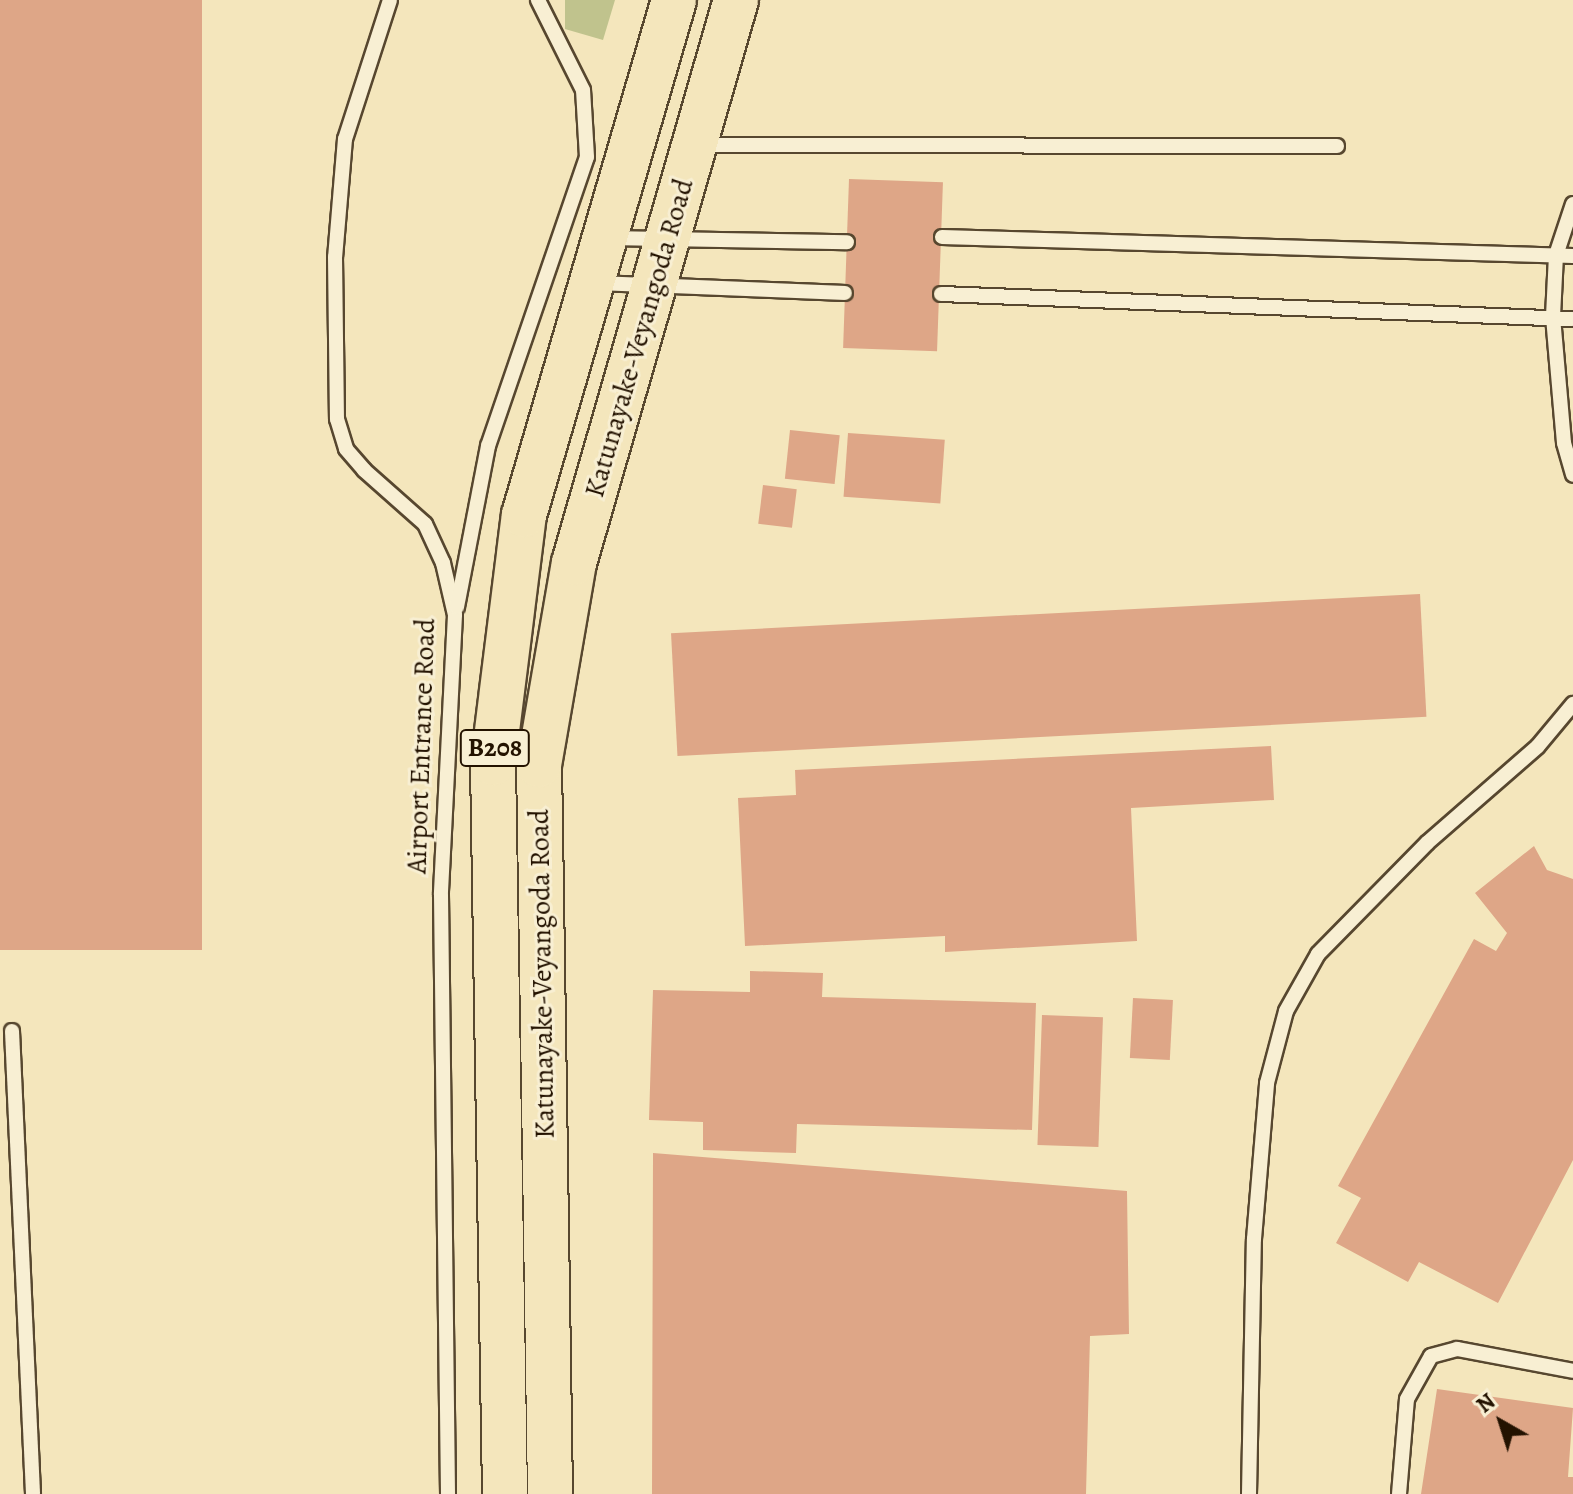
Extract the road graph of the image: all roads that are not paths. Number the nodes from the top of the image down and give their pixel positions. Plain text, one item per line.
1 (390, 0) edge
2 (538, 0) edge
3 (674, 0) edge
4 (736, 0) edge
5 (696, 145) junction
6 (1337, 146) dead end
7 (1573, 204) edge
8 (942, 237) dead end
9 (604, 238) junction
10 (667, 239) junction
11 (847, 242) dead end
12 (1556, 255) junction
13 (1573, 256) edge
14 (589, 283) junction
15 (655, 285) junction
16 (845, 293) dead end
17 (941, 294) dead end
18 (1553, 317) junction
19 (1573, 319) edge
20 (1573, 475) edge
21 (455, 615) junction
22 (1573, 704) edge
23 (12, 1031) dead end
24 (1573, 1371) edge
25 (33, 1494) edge
26 (448, 1494) edge
27 (505, 1494) edge
28 (550, 1494) edge
29 (1249, 1494) edge
30 (1399, 1494) edge

1 - 21 lane, Airport Entrance Road
2 - 21 lane
3 - 9 main road, Katunayake-Veyangoda Road / B208
4 - 5 main road, Katunayake-Veyangoda Road / B208
5 - 6 lane
5 - 10 main road, Katunayake-Veyangoda Road / B208
7 - 12 lane
8 - 12 lane
9 - 10 lane
9 - 14 main road, Katunayake-Veyangoda Road / B208
10 - 11 lane
10 - 15 main road, Katunayake-Veyangoda Road / B208
12 - 13 lane
12 - 18 lane
14 - 15 lane
14 - 27 main road, Katunayake-Veyangoda Road / B208
15 - 16 lane
15 - 28 main road, Katunayake-Veyangoda Road / B208
17 - 18 lane
18 - 19 lane
18 - 20 lane
21 - 26 lane, Airport Entrance Road
22 - 29 lane
23 - 25 lane
24 - 30 lane

